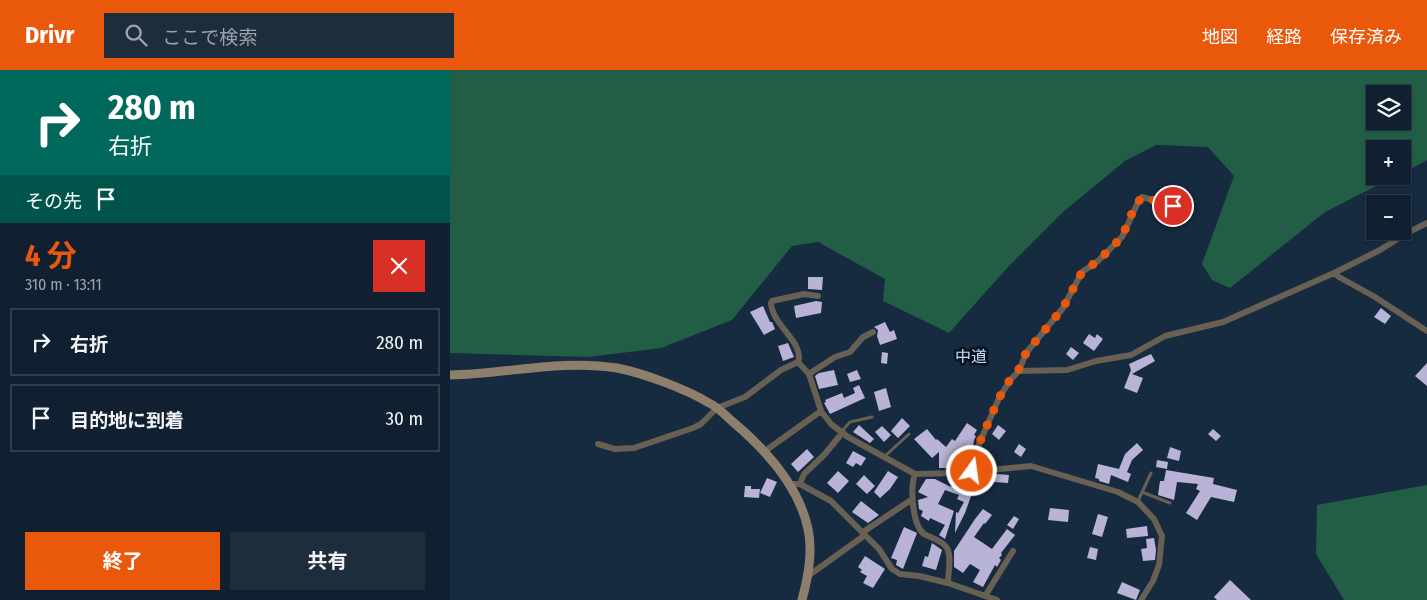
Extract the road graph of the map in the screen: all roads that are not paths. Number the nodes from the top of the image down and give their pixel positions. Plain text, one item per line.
1 (1191, 211) dead end
2 (1427, 223) edge
3 (1334, 273) junction
4 (818, 296) dead end
5 (1427, 331) edge
6 (873, 332) dead end
7 (798, 362) junction
8 (1018, 371) junction
9 (809, 374) junction
10 (450, 375) edge
11 (717, 408) junction
12 (821, 411) junction
13 (872, 417) dead end
14 (842, 432) junction
15 (909, 434) dead end
16 (598, 444) dead end
17 (765, 451) junction
18 (884, 457) junction
19 (972, 471) junction
20 (1151, 473) dead end
21 (915, 474) junction
22 (788, 484) junction
23 (800, 484) junction
24 (1142, 492) junction
25 (911, 500) junction
26 (1138, 502) junction
27 (1170, 503) dead end
28 (864, 534) junction
29 (1013, 551) dead end
30 (808, 576) junction
31 (948, 583) junction
32 (985, 596) junction
33 (802, 600) edge
34 (997, 600) edge
35 (1141, 600) edge

1 - 8 street
2 - 3 street
3 - 5 street
3 - 8 street
4 - 7 street
6 - 9 street
7 - 9 street
7 - 11 street
8 - 19 street
9 - 12 street
10 - 11 main road
11 - 16 street
11 - 17 main road
12 - 14 street
12 - 17 street
13 - 14 lane
14 - 18 street
14 - 23 street
15 - 18 lane
17 - 22 main road
18 - 21 street
19 - 21 street
19 - 26 street
20 - 24 lane
21 - 25 street
22 - 23 street
22 - 30 main road
23 - 28 street
24 - 26 lane
24 - 27 lane
25 - 28 street
25 - 31 street
26 - 35 street
28 - 30 street
28 - 31 street
29 - 32 street
30 - 33 main road
31 - 32 street
32 - 34 street

